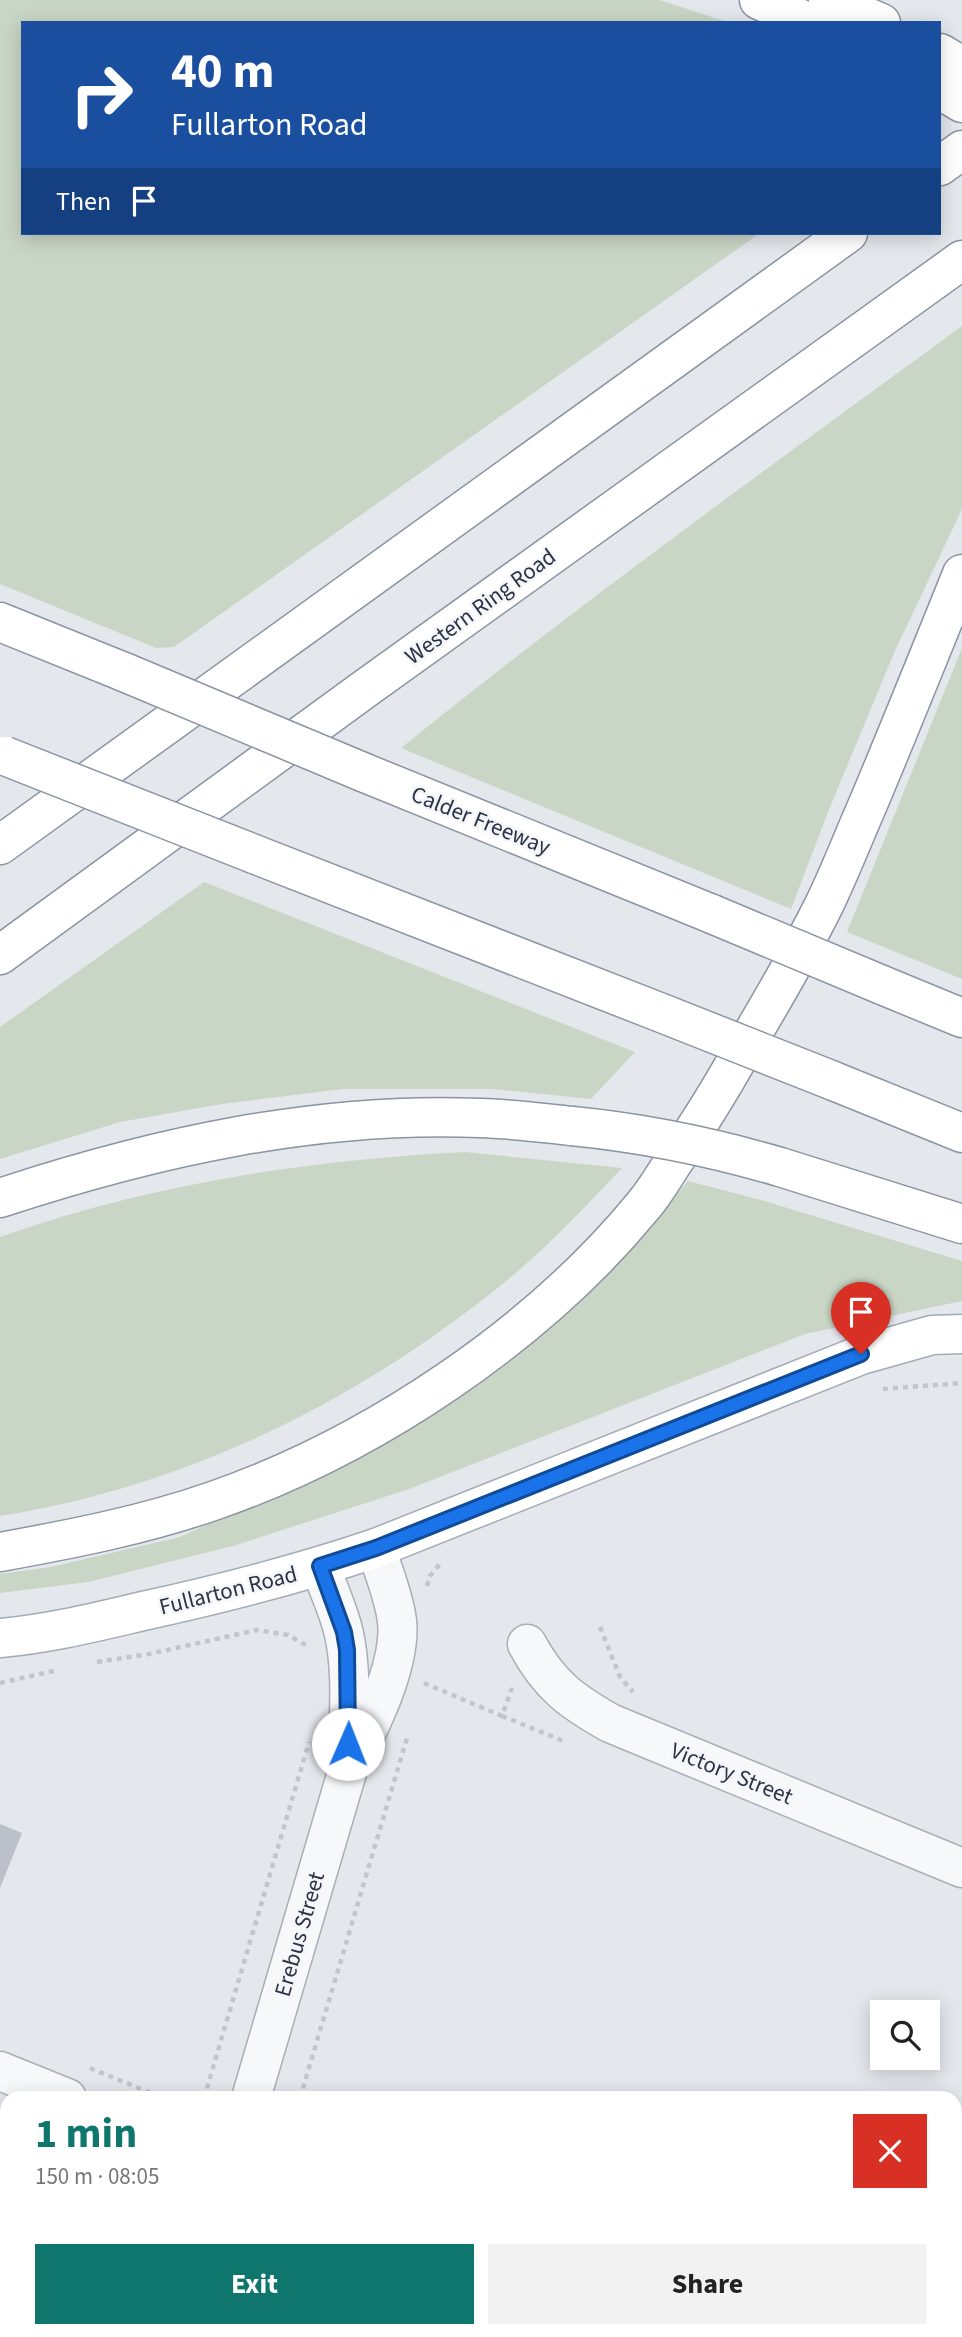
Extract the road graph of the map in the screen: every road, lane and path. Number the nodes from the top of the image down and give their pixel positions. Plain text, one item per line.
1 (760, 0) edge
2 (828, 0) edge
3 (806, 21) edge
4 (875, 21) edge
5 (941, 54) edge
6 (962, 66) edge
7 (941, 91) edge
8 (962, 103) edge
9 (962, 150) edge
10 (941, 165) edge
11 (845, 235) edge
12 (962, 260) edge
13 (962, 574) edge
14 (0, 622) edge
15 (2, 755) edge
16 (0, 845) edge
17 (0, 955) edge
18 (962, 1018) edge
19 (962, 1133) edge
20 (0, 1198) edge
21 (962, 1224) edge
22 (962, 1334) edge
23 (376, 1548) junction
24 (0, 1552) edge
25 (320, 1566) junction
26 (344, 1632) junction
27 (0, 1638) edge
28 (527, 1644) joint
29 (86, 1664) dead end
30 (62, 1669) dead end
31 (424, 1671) dead end
32 (0, 1684) edge
33 (408, 1737) dead end
34 (310, 1741) dead end
35 (348, 1769) junction
36 (962, 1868) edge
37 (0, 2071) edge
38 (50, 2091) edge
39 (206, 2091) edge
40 (253, 2091) edge
41 (301, 2091) edge

1 - 3 main road
2 - 4 main road
5 - 6 main road
7 - 8 main road
9 - 10 main road
11 - 16 main road
12 - 17 main road, Western Ring Road
13 - 24 main road
14 - 18 main road, Calder Freeway, bridge
15 - 19 main road, bridge
20 - 21 main road, bridge
22 - 23 main road, Fullarton Road
23 - 25 main road, Fullarton Road
23 - 35 street, Erebus Street
25 - 26 street, Erebus Street
25 - 27 main road, Fullarton Road
26 - 29 path
26 - 35 street, Erebus Street
28 - 31 path
28 - 36 street, Victory Street
30 - 32 path
33 - 41 path
34 - 39 path
35 - 40 street, Erebus Street
37 - 38 street

